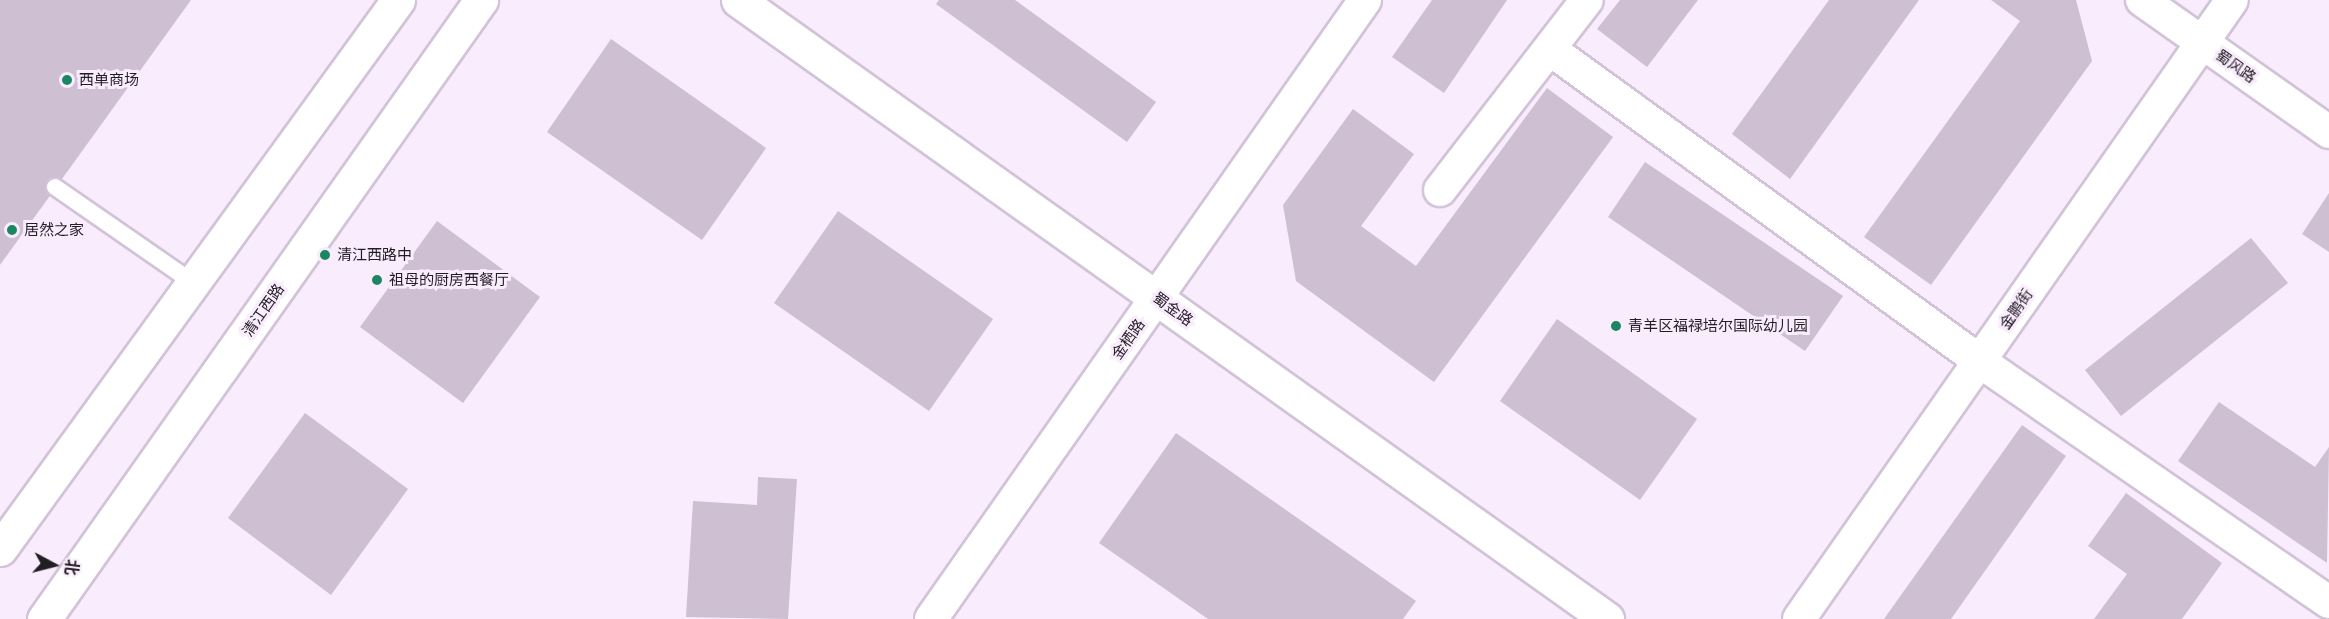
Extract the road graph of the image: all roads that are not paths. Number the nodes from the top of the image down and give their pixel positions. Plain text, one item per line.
1 (398, 0) edge
2 (481, 0) edge
3 (738, 0) edge
4 (1365, 0) edge
5 (1587, 0) edge
6 (2142, 0) edge
7 (2232, 0) edge
8 (2202, 42) junction
9 (1551, 50) junction
10 (2329, 132) edge
11 (55, 187) dead end
12 (1440, 190) dead end
13 (192, 282) junction
14 (1157, 297) junction
15 (1980, 360) junction
16 (0, 549) edge
17 (2329, 602) edge
18 (44, 619) edge
19 (931, 619) edge
20 (1607, 619) edge
21 (1799, 619) edge

1 - 13 main road
2 - 18 main road, 清江西路
3 - 14 main road, 蜀金路
4 - 14 street, 金栖路
5 - 9 street
6 - 8 street, 蜀风路
7 - 8 street, 金鹏街
8 - 10 street, 蜀风路
8 - 15 street, 金鹏街
9 - 12 street
9 - 15 street
11 - 13 lane
13 - 16 main road
14 - 19 street, 金栖路
14 - 20 main road, 蜀金路
15 - 17 street
15 - 21 street, 金鹏街

